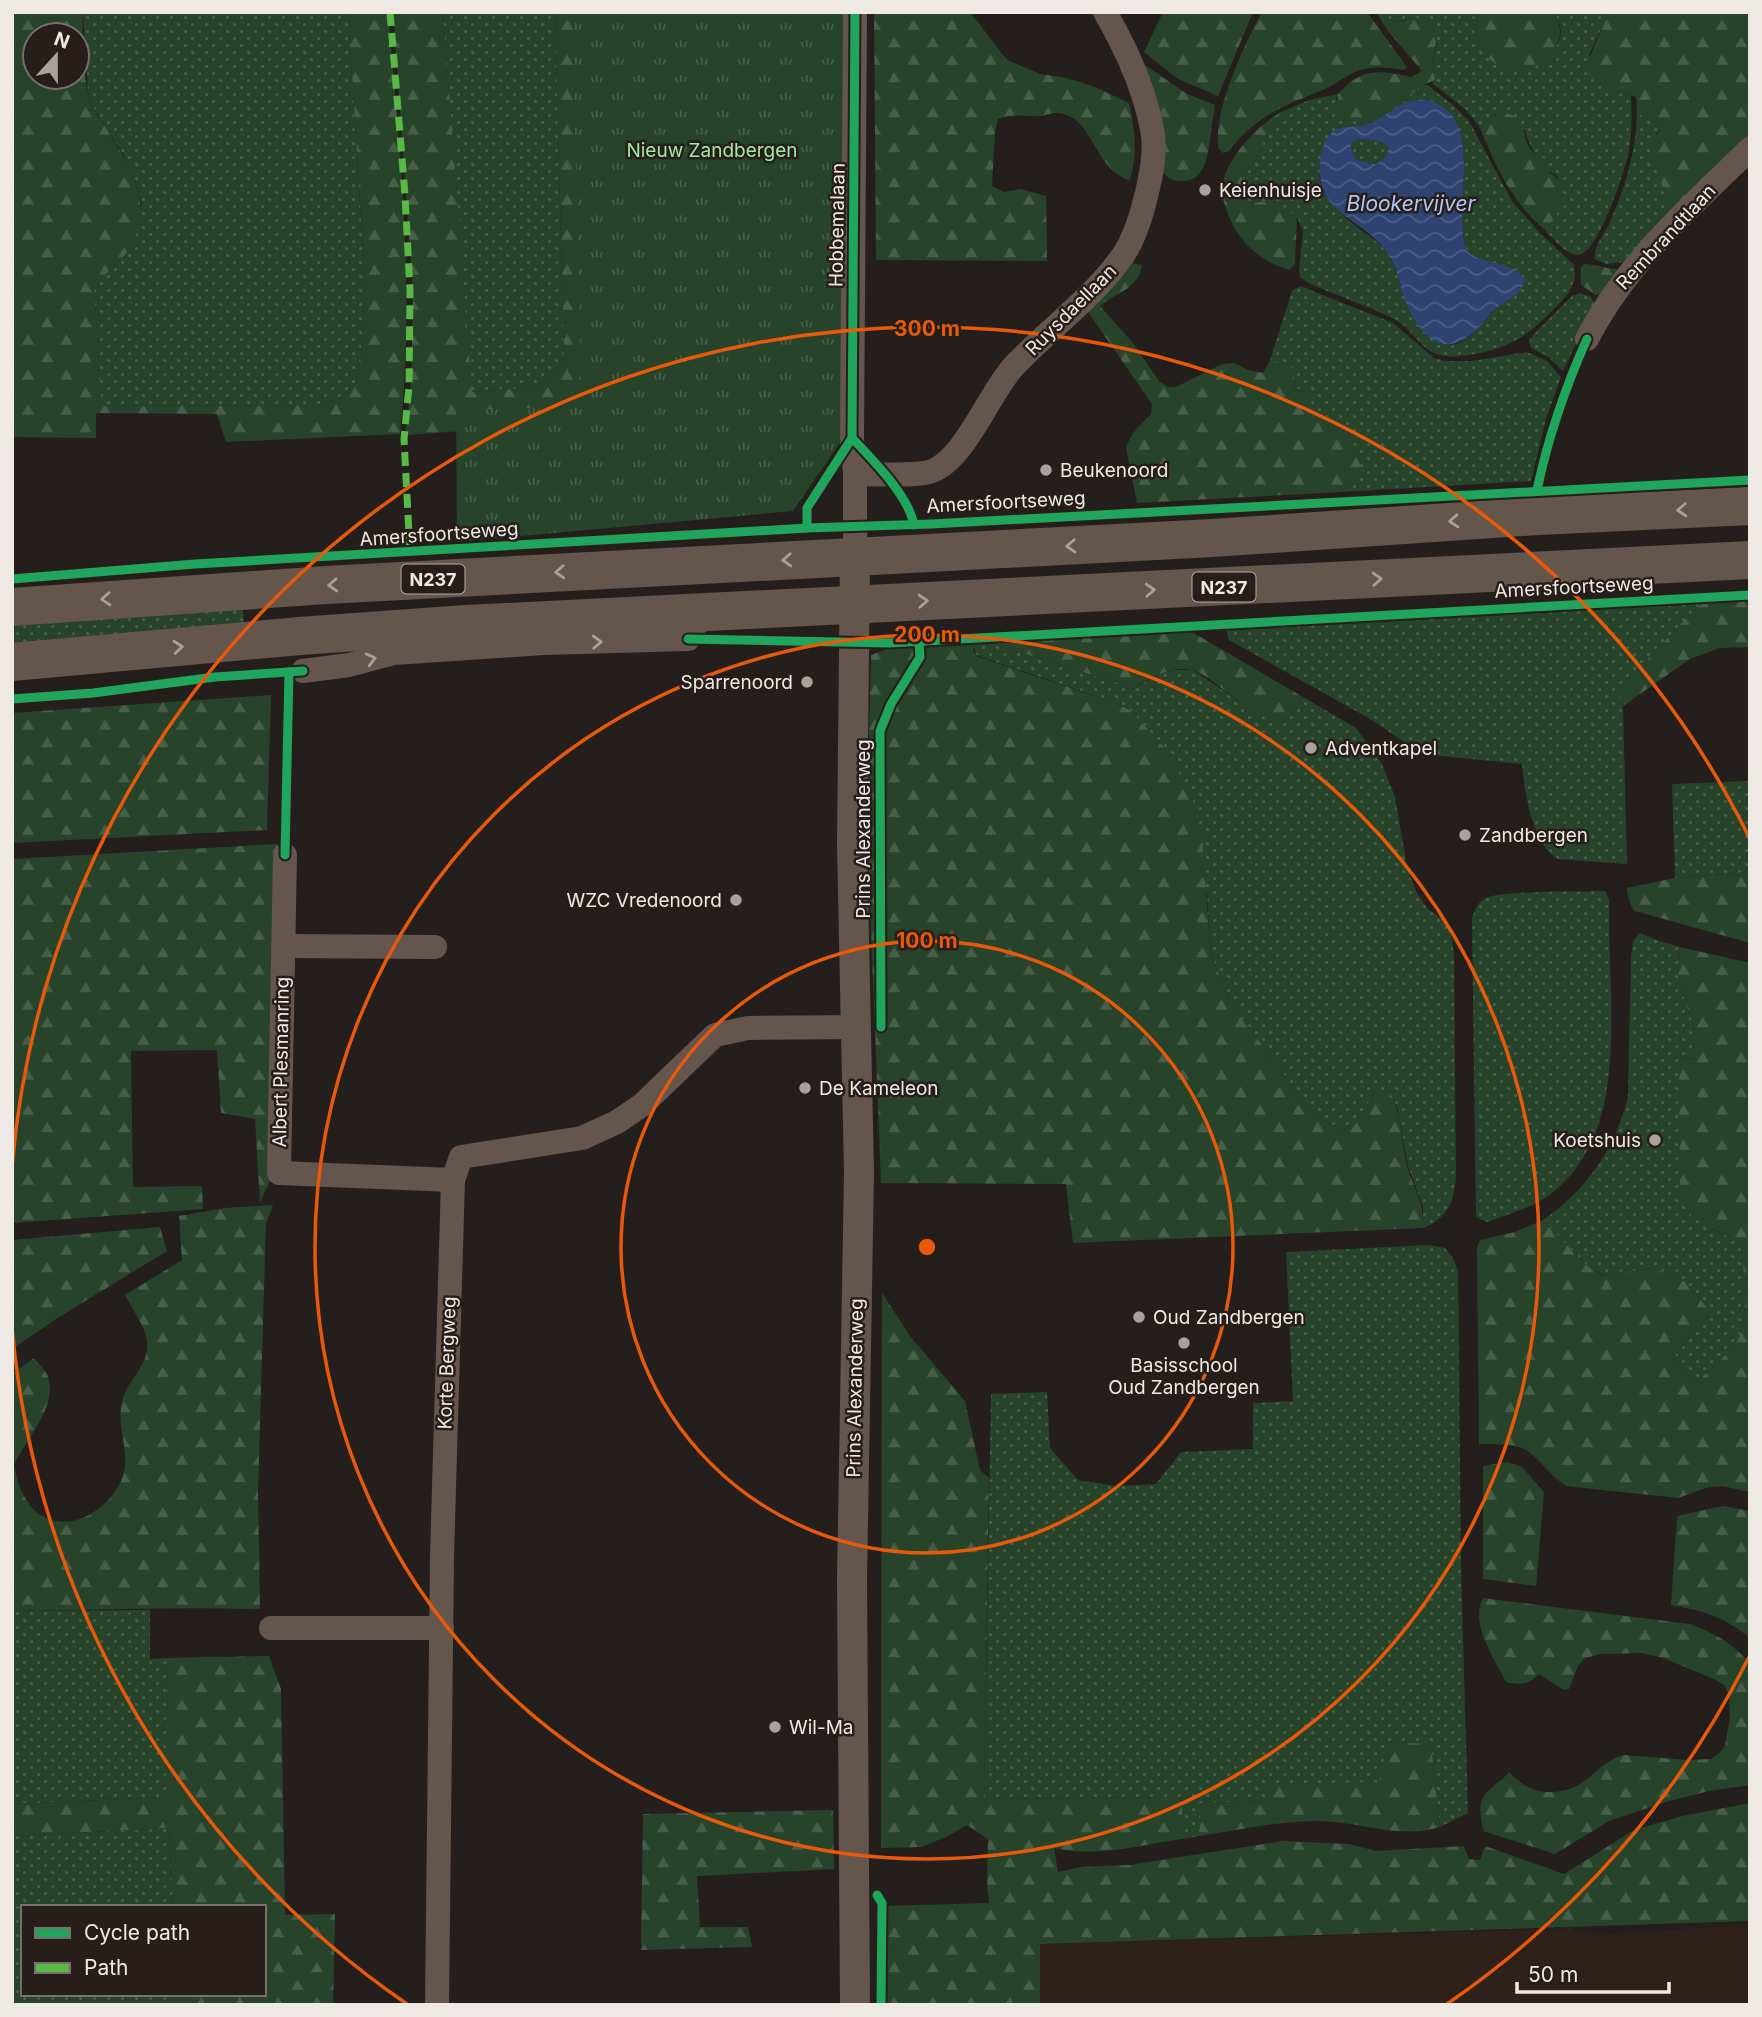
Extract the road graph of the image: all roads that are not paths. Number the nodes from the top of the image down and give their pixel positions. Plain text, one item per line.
1 (855, 12) edge
2 (1105, 12) edge
3 (1750, 149) edge
4 (1587, 339) dead end
5 (855, 474) junction
6 (1750, 506) edge
7 (855, 557) junction
8 (1750, 560) edge
9 (855, 604) junction
10 (12, 607) edge
11 (703, 611) junction
12 (12, 662) edge
13 (303, 671) dead end
14 (285, 855) dead end
15 (283, 946) junction
16 (435, 947) dead end
17 (856, 1027) junction
18 (453, 1181) junction
19 (271, 1628) dead end
20 (442, 1628) junction
21 (437, 2005) edge
22 (855, 2005) edge

1 - 5 street, Hobbemalaan
2 - 5 street, Ruysdaellaan
3 - 4 street, Rembrandtlaan
5 - 7 street, Hobbemalaan
6 -> 7 main road, N237
7 - 9 street, Prins Alexanderweg
7 -> 10 main road, N237
9 -> 8 main road, Amersfoortseweg / N237
9 - 11 main road, Amersfoortseweg / N237
9 - 17 street, Prins Alexanderweg
12 -> 11 main road, Amersfoortseweg / N237
13 -> 11 street
14 - 15 street, Albert Plesmanring
15 - 16 street
15 - 18 street, Albert Plesmanring
17 - 18 street
17 - 22 street, Prins Alexanderweg
18 - 20 street, Korte Bergweg
19 - 20 street
20 - 21 street, Korte Bergweg

